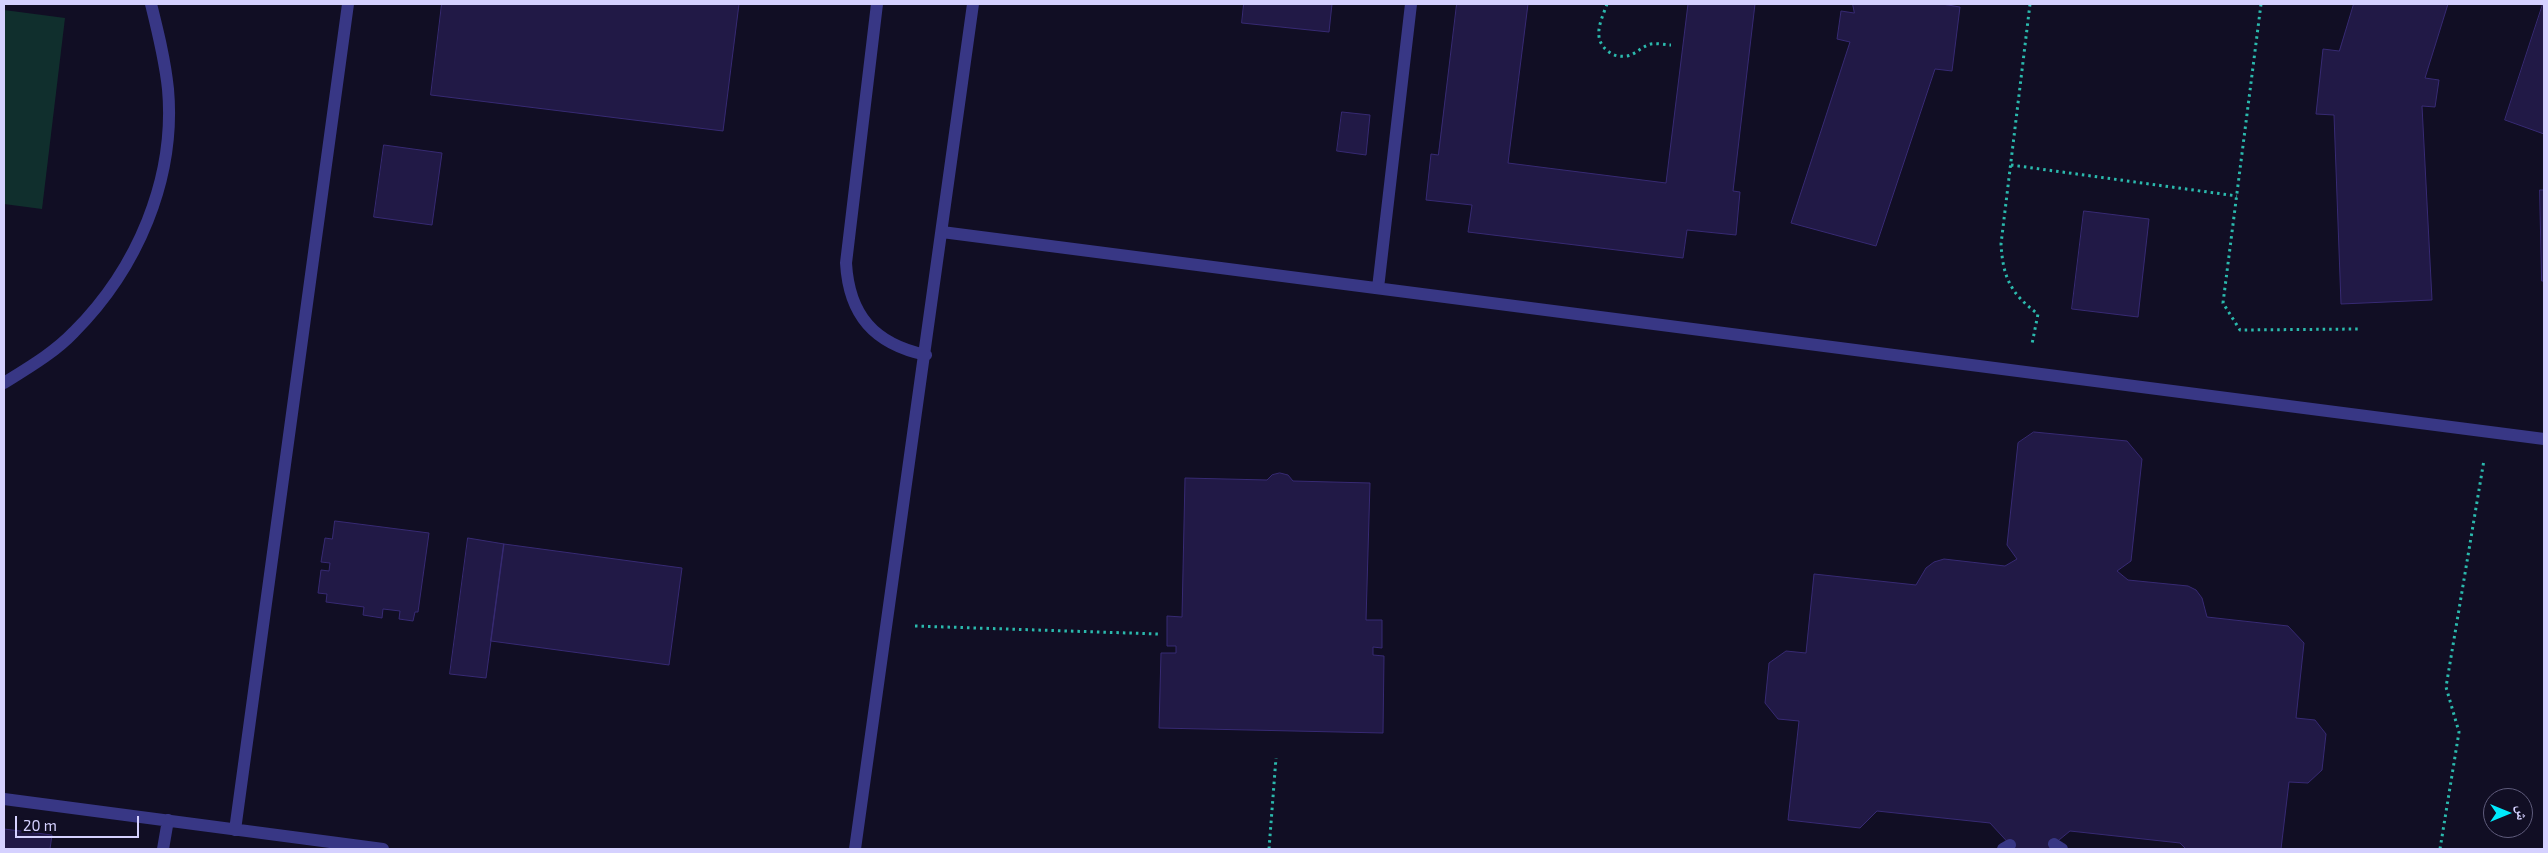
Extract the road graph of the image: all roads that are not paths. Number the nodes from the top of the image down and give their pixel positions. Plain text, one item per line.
1 (151, 4) edge
2 (348, 4) edge
3 (877, 4) edge
4 (973, 4) edge
5 (1411, 4) edge
6 (942, 232) junction
7 (1378, 288) junction
8 (926, 355) junction
9 (4, 383) edge
10 (2544, 439) edge
11 (4, 799) edge
12 (168, 820) junction
13 (235, 830) junction
14 (163, 849) edge
15 (383, 849) edge
16 (855, 849) edge

1 - 9 lane
2 - 13 lane
3 - 8 lane
4 - 6 lane
5 - 7 lane
6 - 7 lane
6 - 8 lane
7 - 10 lane
8 - 16 lane
11 - 12 lane
12 - 13 lane
12 - 14 lane
13 - 15 lane

